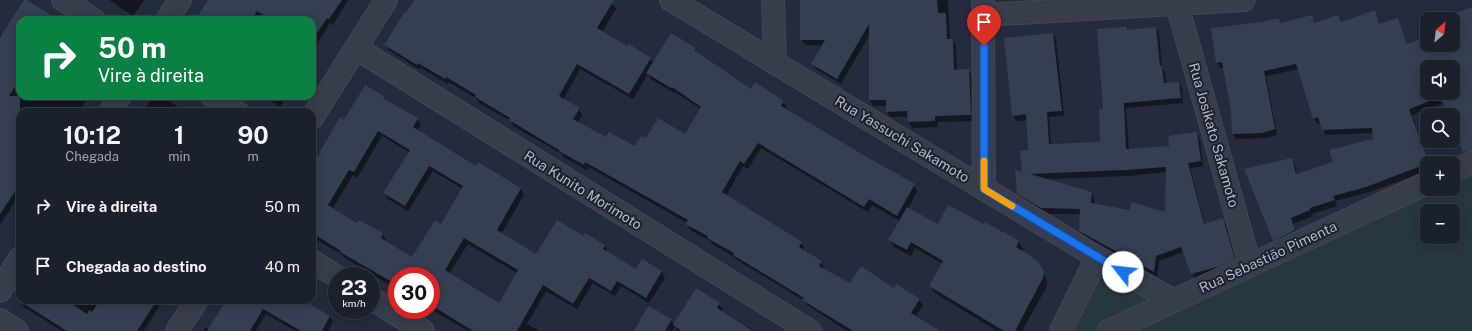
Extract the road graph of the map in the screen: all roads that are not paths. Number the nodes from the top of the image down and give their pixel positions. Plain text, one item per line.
1 (63, 0) edge
2 (180, 0) edge
3 (386, 0) edge
4 (671, 0) edge
5 (774, 0) edge
6 (1244, 0) edge
7 (1177, 4) junction
8 (984, 7) edge
9 (88, 16) edge
10 (170, 16) edge
11 (356, 48) junction
12 (775, 62) junction
13 (218, 100) edge
14 (231, 108) edge
15 (316, 112) edge
16 (1472, 162) edge
17 (1460, 168) edge
18 (1420, 186) edge
19 (984, 189) junction
20 (1097, 257) junction
21 (316, 264) edge
22 (16, 265) edge
23 (1250, 265) junction
24 (328, 271) edge
25 (0, 291) edge
26 (1174, 301) junction
27 (194, 304) edge
28 (380, 304) edge
29 (0, 320) edge
30 (17, 331) edge
31 (177, 331) edge
32 (423, 331) edge
33 (810, 331) edge
34 (1061, 331) edge
35 (1109, 331) edge

1 - 9 street
2 - 10 street
3 - 11 street
4 - 12 street, Rua Yassuchi Sakamoto
5 - 12 street
6 - 7 street
7 - 8 street
7 - 23 street, Rua Josikato Sakamoto
8 - 19 street
11 - 15 street
11 - 33 street, Rua Kunito Morimoto
12 - 19 street, Rua Yassuchi Sakamoto
13 - 14 street
16 - 17 street
18 - 23 street, Rua Sebastião Pimenta
19 - 20 street, Rua Yassuchi Sakamoto
20 - 26 street, Rua Yassuchi Sakamoto
20 - 34 street
21 - 24 street
22 - 25 street
23 - 26 street, Rua Sebastião Pimenta
26 - 35 street, Rua Sebastião Pimenta
27 - 31 street
28 - 32 street
29 - 30 street

